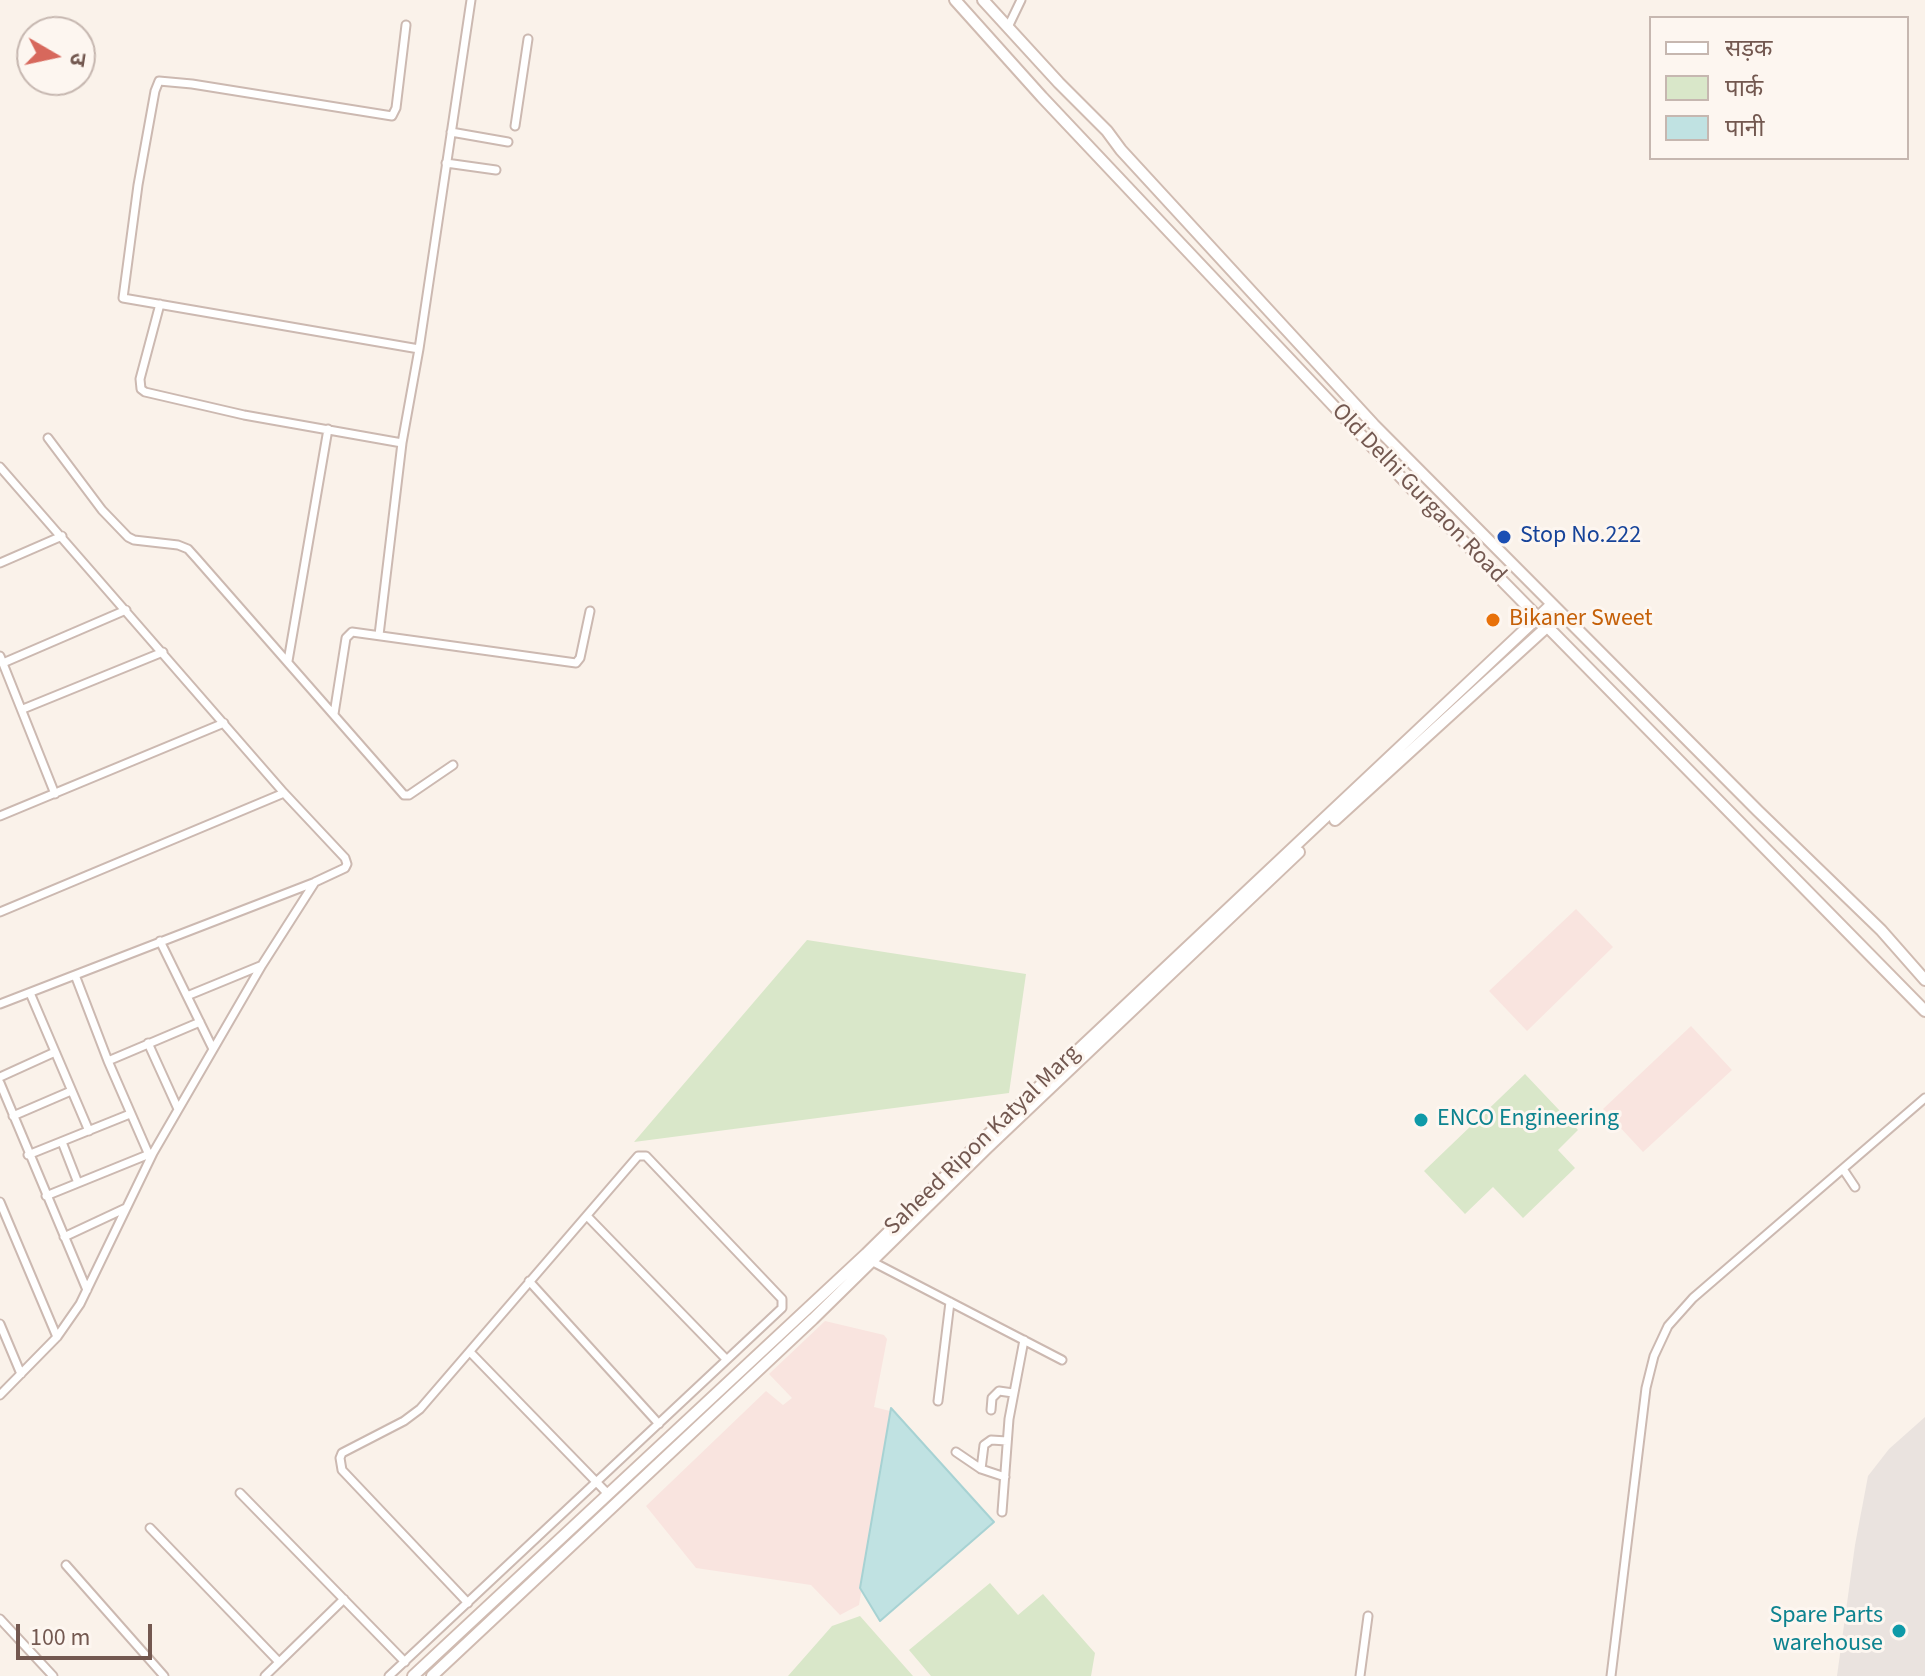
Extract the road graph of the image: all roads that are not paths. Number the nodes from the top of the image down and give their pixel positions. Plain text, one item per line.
1 (471, 0) edge
2 (955, 0) edge
3 (983, 0) edge
4 (1021, 0) edge
5 (406, 25) dead end
6 (1008, 27) junction
7 (528, 39) dead end
8 (515, 126) dead end
9 (451, 132) junction
10 (508, 142) dead end
11 (446, 163) junction
12 (496, 170) dead end
13 (160, 304) junction
14 (419, 349) junction
15 (328, 429) junction
16 (48, 438) dead end
17 (402, 443) junction
18 (0, 467) edge
19 (62, 536) junction
20 (0, 563) edge
21 (1551, 605) junction
22 (126, 610) junction
23 (590, 611) dead end
24 (1561, 614) junction
25 (1538, 617) junction
26 (1548, 627) junction
27 (379, 635) junction
28 (163, 652) junction
29 (2, 660) edge
30 (288, 661) junction
31 (23, 709) junction
32 (334, 714) junction
33 (224, 723) junction
34 (453, 765) dead end
35 (284, 793) junction
36 (55, 794) junction
37 (0, 816) edge
38 (315, 882) junction
39 (0, 899) edge
40 (2, 911) edge
41 (160, 941) junction
42 (262, 965) junction
43 (75, 975) junction
44 (1925, 980) edge
45 (30, 993) junction
46 (187, 996) junction
47 (0, 1004) edge
48 (1925, 1011) edge
49 (200, 1022) junction
50 (148, 1043) junction
51 (213, 1049) junction
52 (55, 1052) junction
53 (108, 1061) junction
54 (0, 1080) edge
55 (1042, 1090) junction
56 (71, 1091) junction
57 (1925, 1098) edge
58 (178, 1109) junction
59 (130, 1114) junction
60 (13, 1116) junction
61 (89, 1131) junction
62 (62, 1142) junction
63 (151, 1154) junction
64 (28, 1155) junction
65 (1843, 1169) junction
66 (78, 1183) junction
67 (1855, 1187) dead end
68 (46, 1196) junction
69 (0, 1202) edge
70 (126, 1208) junction
71 (587, 1216) junction
72 (3, 1217) edge
73 (64, 1237) junction
74 (871, 1261) junction
75 (529, 1281) junction
76 (87, 1290) junction
77 (950, 1302) junction
78 (806, 1317) junction
79 (0, 1324) edge
80 (57, 1337) junction
81 (1024, 1340) junction
82 (470, 1352) junction
83 (726, 1359) junction
84 (1062, 1360) dead end
85 (21, 1374) junction
86 (1013, 1393) junction
87 (0, 1395) edge
88 (938, 1401) dead end
89 (991, 1410) dead end
90 (659, 1424) junction
91 (1007, 1441) junction
92 (956, 1452) dead end
93 (981, 1469) junction
94 (1005, 1477) junction
95 (596, 1482) junction
96 (240, 1493) dead end
97 (608, 1494) junction
98 (1002, 1512) dead end
99 (150, 1528) dead end
100 (66, 1565) dead end
101 (344, 1599) junction
102 (468, 1603) junction
103 (1368, 1616) dead end
104 (0, 1619) edge
105 (279, 1662) junction
106 (405, 1662) junction
107 (50, 1675) edge
108 (160, 1675) edge
109 (265, 1676) edge
110 (389, 1676) edge
111 (413, 1676) edge
112 (432, 1676) edge
113 (1360, 1676) edge
114 (1611, 1676) edge

1 - 9 street
2 - 25 street, Old Delhi Gurgaon Road
3 - 6 street, Old Delhi Gurgaon Road
4 - 6 street
5 - 13 street
6 - 21 street, Old Delhi Gurgaon Road
7 - 8 street
9 - 10 street
9 - 11 street
11 - 12 street
11 - 14 street
13 - 14 street
13 - 15 street
14 - 17 street
15 - 17 street
15 - 30 street
16 - 30 street
17 - 27 street
18 - 19 street
19 - 20 street
19 - 22 street
21 - 24 street, Old Delhi Gurgaon Road
21 - 25 street, Saheed Ripon Katyal Marg
22 - 28 street
22 - 29 street
23 - 27 street
24 - 26 street, Saheed Ripon Katyal Marg
24 - 44 street, Old Delhi Gurgaon Road
25 - 26 street, Old Delhi Gurgaon Road
25 - 55 street, Saheed Ripon Katyal Marg
26 - 48 street, Old Delhi Gurgaon Road
26 - 55 street, Saheed Ripon Katyal Marg
27 - 32 street
28 - 31 street
28 - 33 street
29 - 31 street
30 - 32 street
31 - 36 street
32 - 34 street
33 - 35 street
33 - 36 street
35 - 38 street
35 - 40 street
36 - 37 street
38 - 41 street
38 - 42 street
39 - 40 street
41 - 43 street
41 - 46 street
42 - 46 street
42 - 51 street
43 - 45 street
43 - 53 street
45 - 47 street
45 - 52 street
46 - 49 street
49 - 50 street
49 - 51 street
50 - 53 street
50 - 58 street
51 - 58 street
52 - 54 street
52 - 56 street
53 - 59 street
54 - 60 street
55 - 74 street, Saheed Ripon Katyal Marg
55 - 78 street, Saheed Ripon Katyal Marg
56 - 60 street
56 - 61 street
57 - 65 street
58 - 63 street
59 - 61 street
59 - 63 street
60 - 64 street
61 - 62 street
62 - 64 street
62 - 66 street
63 - 66 street
63 - 70 street
64 - 68 street
65 - 67 street
65 - 114 street
66 - 68 street
68 - 73 street
69 - 72 street
70 - 73 street
70 - 76 street
71 - 75 street
71 - 83 street
71 - 83 street
72 - 80 street
73 - 76 street
74 - 77 street
74 - 78 street, Saheed Ripon Katyal Marg
75 - 82 street
75 - 90 street
76 - 80 street
77 - 81 street
77 - 88 street
78 - 97 street, Saheed Ripon Katyal Marg
78 - 112 street, Saheed Ripon Katyal Marg
79 - 85 street
80 - 85 street
81 - 84 street
81 - 86 street
82 - 95 street
82 - 102 street
83 - 90 street
85 - 87 street
86 - 89 street
86 - 91 street
90 - 95 street
91 - 93 street
91 - 94 street
92 - 93 street
93 - 94 street
94 - 98 street
95 - 97 street
95 - 102 street
96 - 101 street
97 - 111 street, Saheed Ripon Katyal Marg
99 - 105 street
100 - 108 street
101 - 105 street
101 - 106 street
102 - 106 street
103 - 113 street
104 - 107 street
105 - 109 street
106 - 110 street

